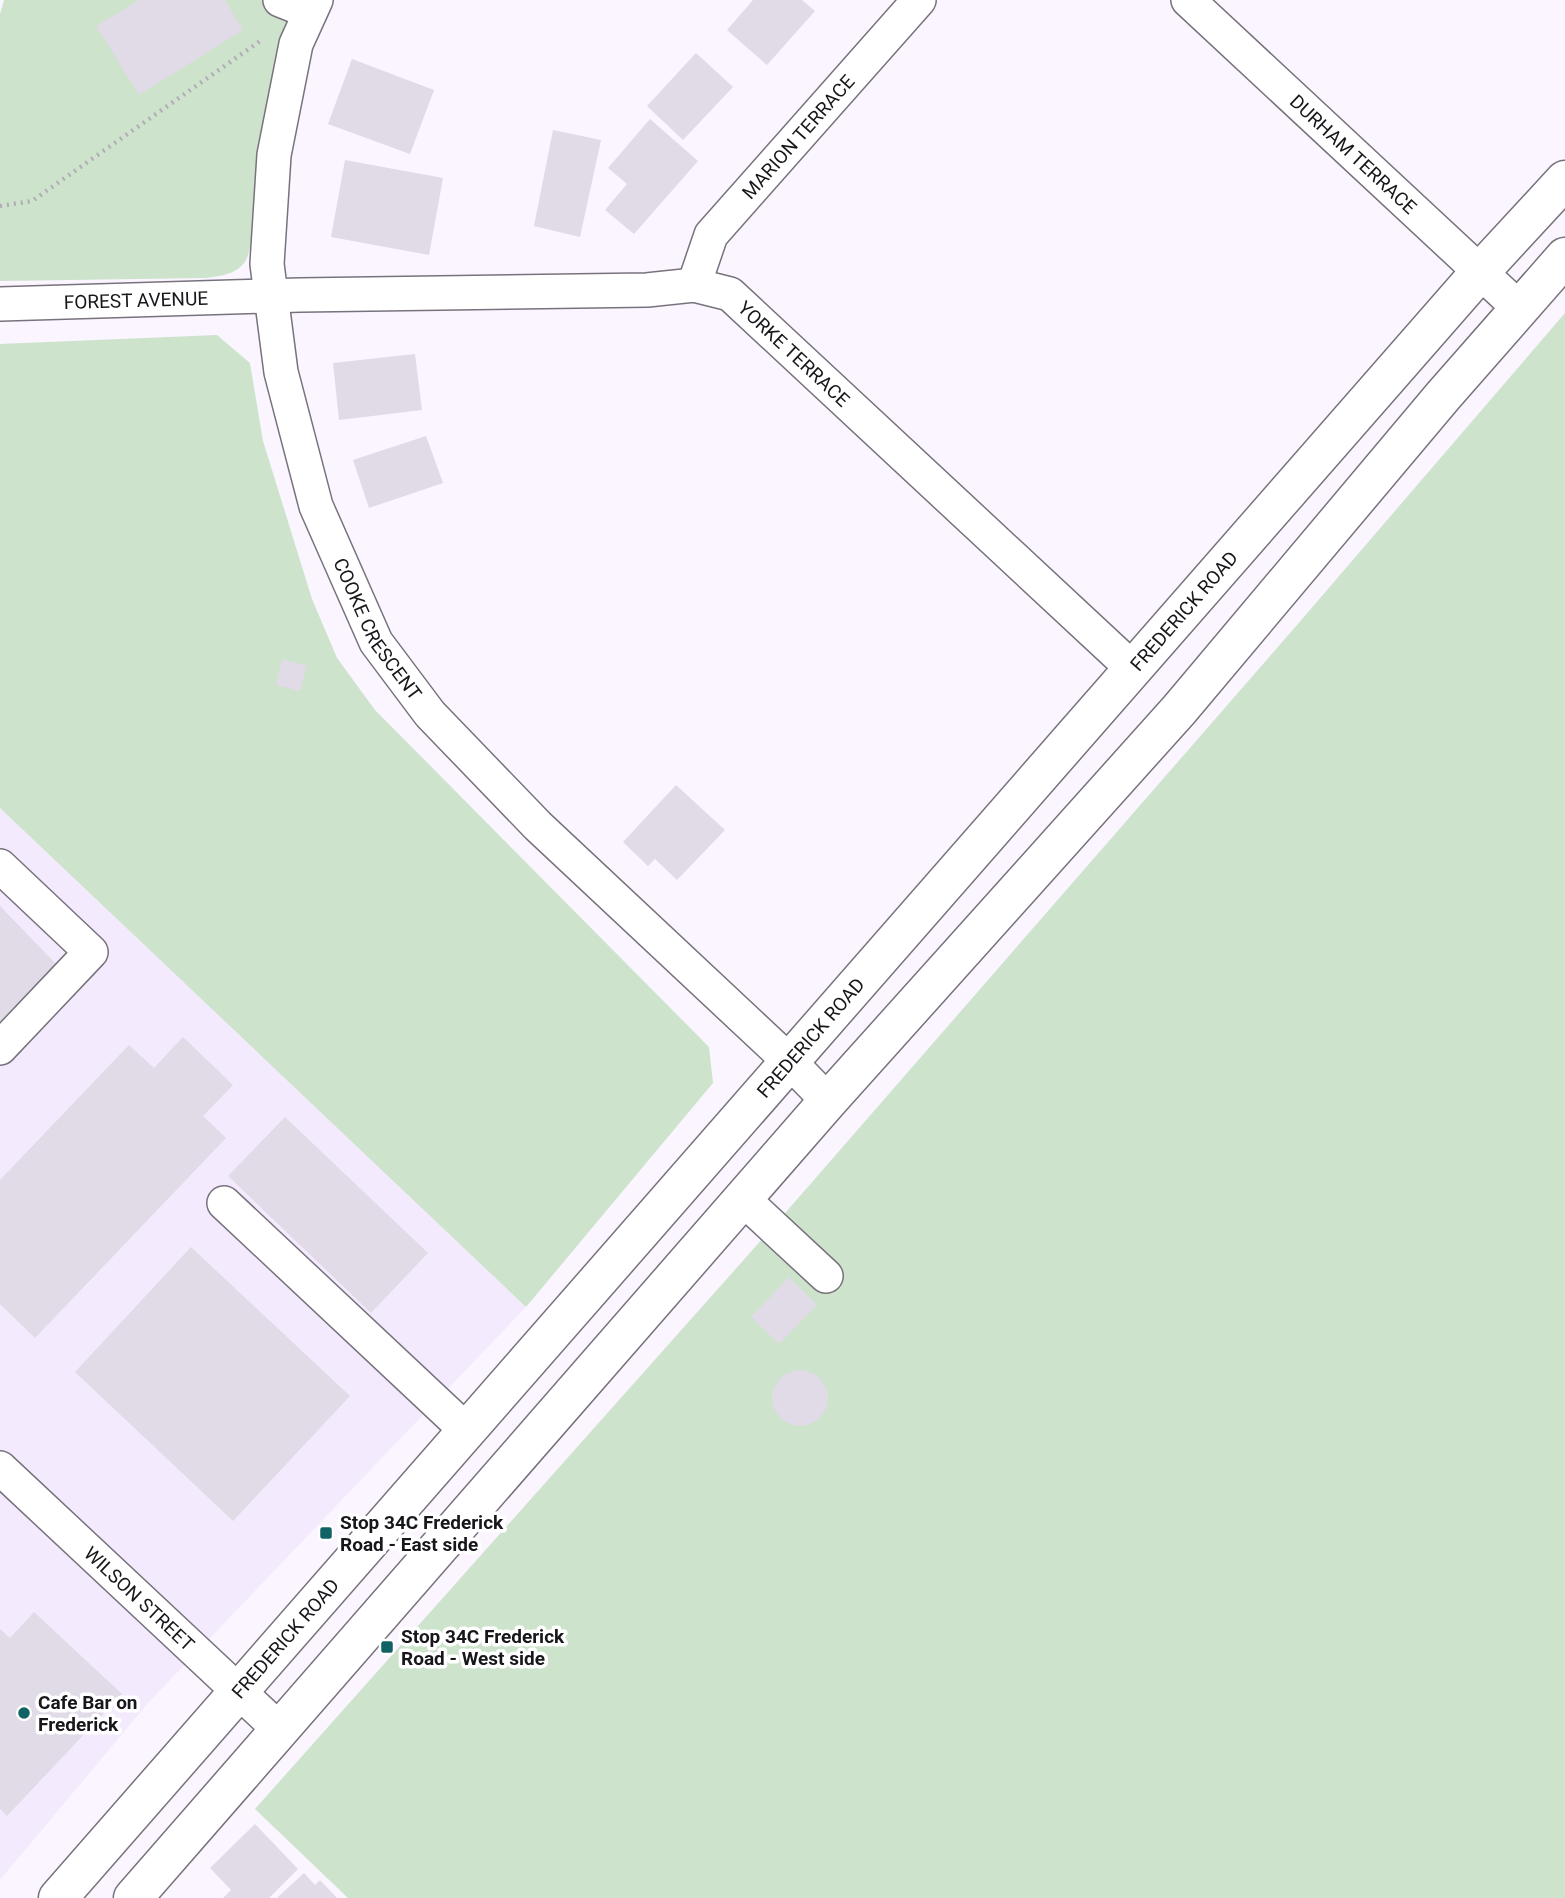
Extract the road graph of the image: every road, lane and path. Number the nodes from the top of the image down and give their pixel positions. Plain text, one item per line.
1 (279, 0) edge
2 (919, 0) edge
3 (1188, 0) edge
4 (313, 6) edge
5 (271, 34) dead end
6 (1565, 180) edge
7 (0, 206) edge
8 (1565, 257) edge
9 (1480, 272) junction
10 (694, 285) junction
11 (272, 296) junction
12 (0, 304) edge
13 (1520, 309) junction
14 (1133, 669) junction
15 (0, 866) edge
16 (0, 1048) edge
17 (790, 1062) junction
18 (828, 1101) junction
19 (743, 1199) junction
20 (224, 1203) dead end
21 (826, 1276) dead end
22 (467, 1431) junction
23 (0, 1468) edge
24 (239, 1692) junction
25 (280, 1730) junction
26 (58, 1898) edge
27 (133, 1898) edge

1 - 4 street
2 - 10 street, MARION TERRACE
3 - 9 street, DURHAM TERRACE
4 - 11 street, COOKE CRESCENT
5 - 7 path
6 - 9 main road, FREDERICK ROAD
8 - 13 main road
9 - 13 street, DURHAM TERRACE
9 - 14 main road, FREDERICK ROAD
10 - 11 street, YORKE TERRACE
10 - 14 street, YORKE TERRACE
11 - 12 street, FOREST AVENUE
11 - 17 street, COOKE CRESCENT
13 - 18 main road
14 - 17 main road, FREDERICK ROAD
15 - 16 street
17 - 18 street, COOKE CRESCENT
17 - 22 main road, FREDERICK ROAD
18 - 19 main road
19 - 21 street
19 - 25 main road
20 - 22 street
22 - 24 main road, FREDERICK ROAD
23 - 24 street, WILSON STREET
24 - 25 street, WILSON STREET
24 - 26 main road, FREDERICK ROAD
25 - 27 main road

